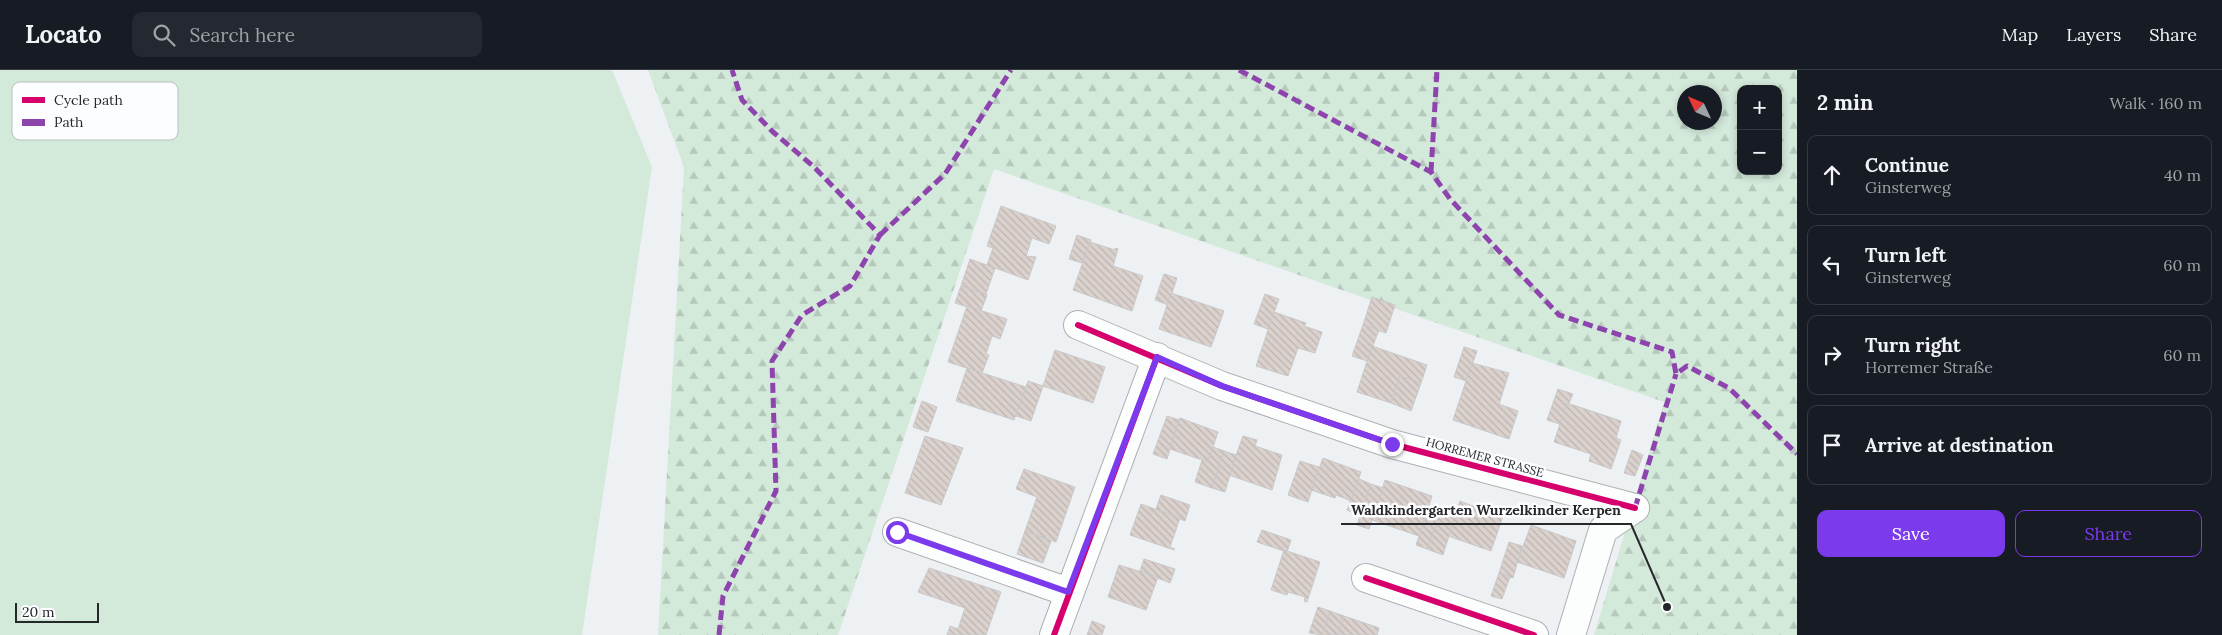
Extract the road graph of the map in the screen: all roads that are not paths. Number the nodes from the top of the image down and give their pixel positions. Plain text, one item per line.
1 (1078, 325) dead end
2 (1157, 357) junction
3 (897, 532) dead end
4 (1366, 578) dead end
5 (1068, 592) junction
6 (1054, 635) edge
7 (1534, 635) edge
8 (1571, 635) edge

1 - 2 street, HORREMER STRASSE
2 - 5 street
2 - 8 street, HORREMER STRASSE
3 - 5 street
4 - 7 street
5 - 6 street

